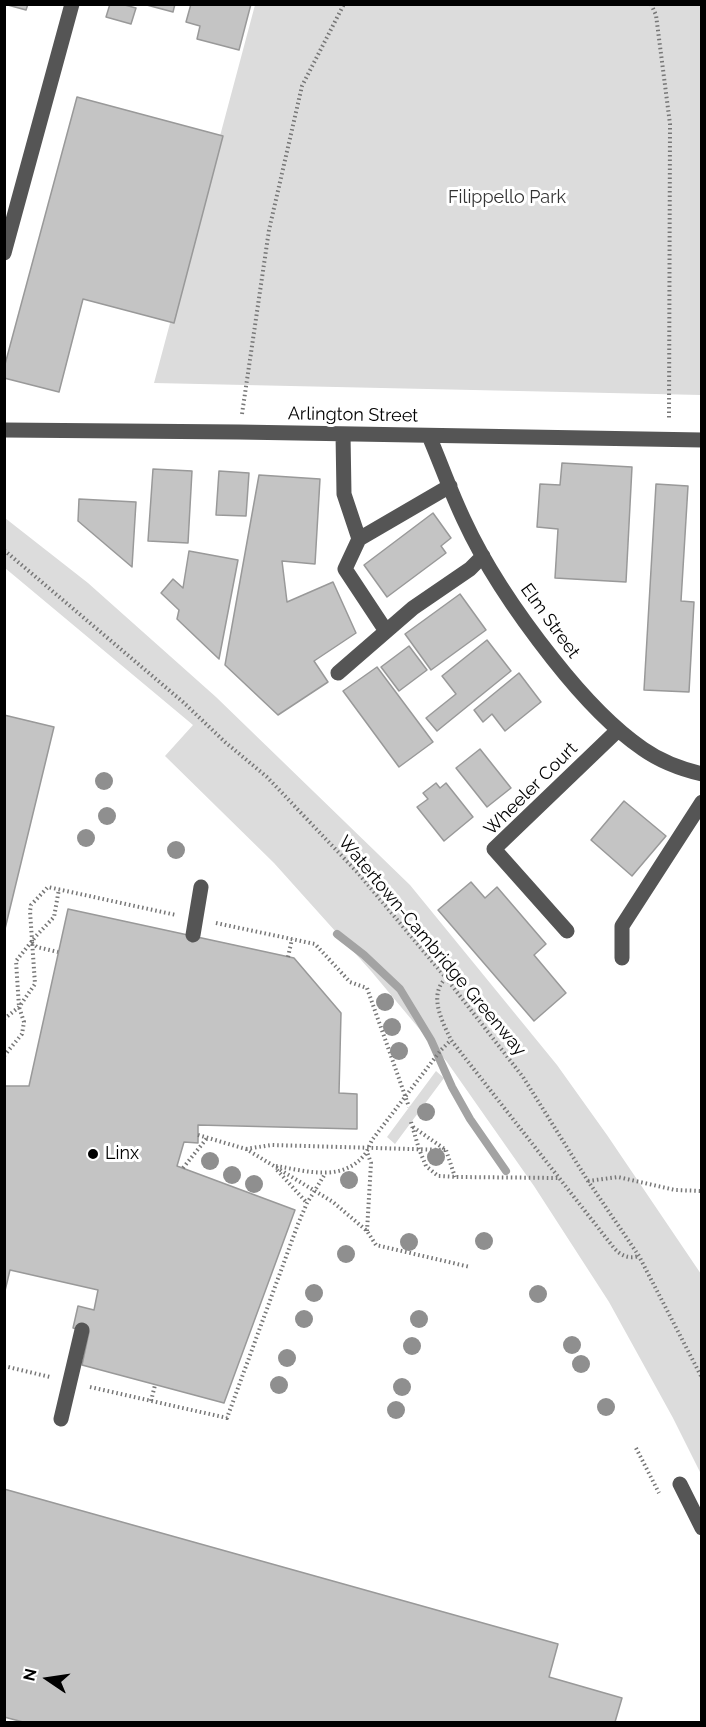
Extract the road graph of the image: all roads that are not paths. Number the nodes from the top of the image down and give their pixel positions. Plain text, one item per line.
1 (72, 4) edge
2 (4, 253) edge
3 (4, 430) edge
4 (343, 434) junction
5 (429, 436) junction
6 (702, 440) edge
7 (450, 486) junction
8 (359, 539) junction
9 (483, 556) junction
10 (386, 631) junction
11 (338, 673) dead end
12 (618, 730) junction
13 (702, 774) edge
14 (702, 802) edge
15 (201, 887) dead end
16 (567, 931) dead end
17 (193, 936) dead end
18 (622, 958) dead end
19 (82, 1330) dead end
20 (61, 1419) dead end
21 (680, 1484) dead end
22 (702, 1528) edge

1 - 2 street
3 - 4 street, Arlington Street
4 - 5 street, Arlington Street
4 - 8 street
5 - 6 street, Arlington Street
5 - 7 street, Elm Street
7 - 8 street
7 - 9 street, Elm Street
8 - 10 street
9 - 10 street
9 - 12 street, Elm Street
10 - 11 street
12 - 13 street, Elm Street
12 - 16 street, Wheeler Court
14 - 18 street
15 - 17 street
19 - 20 street
21 - 22 street

